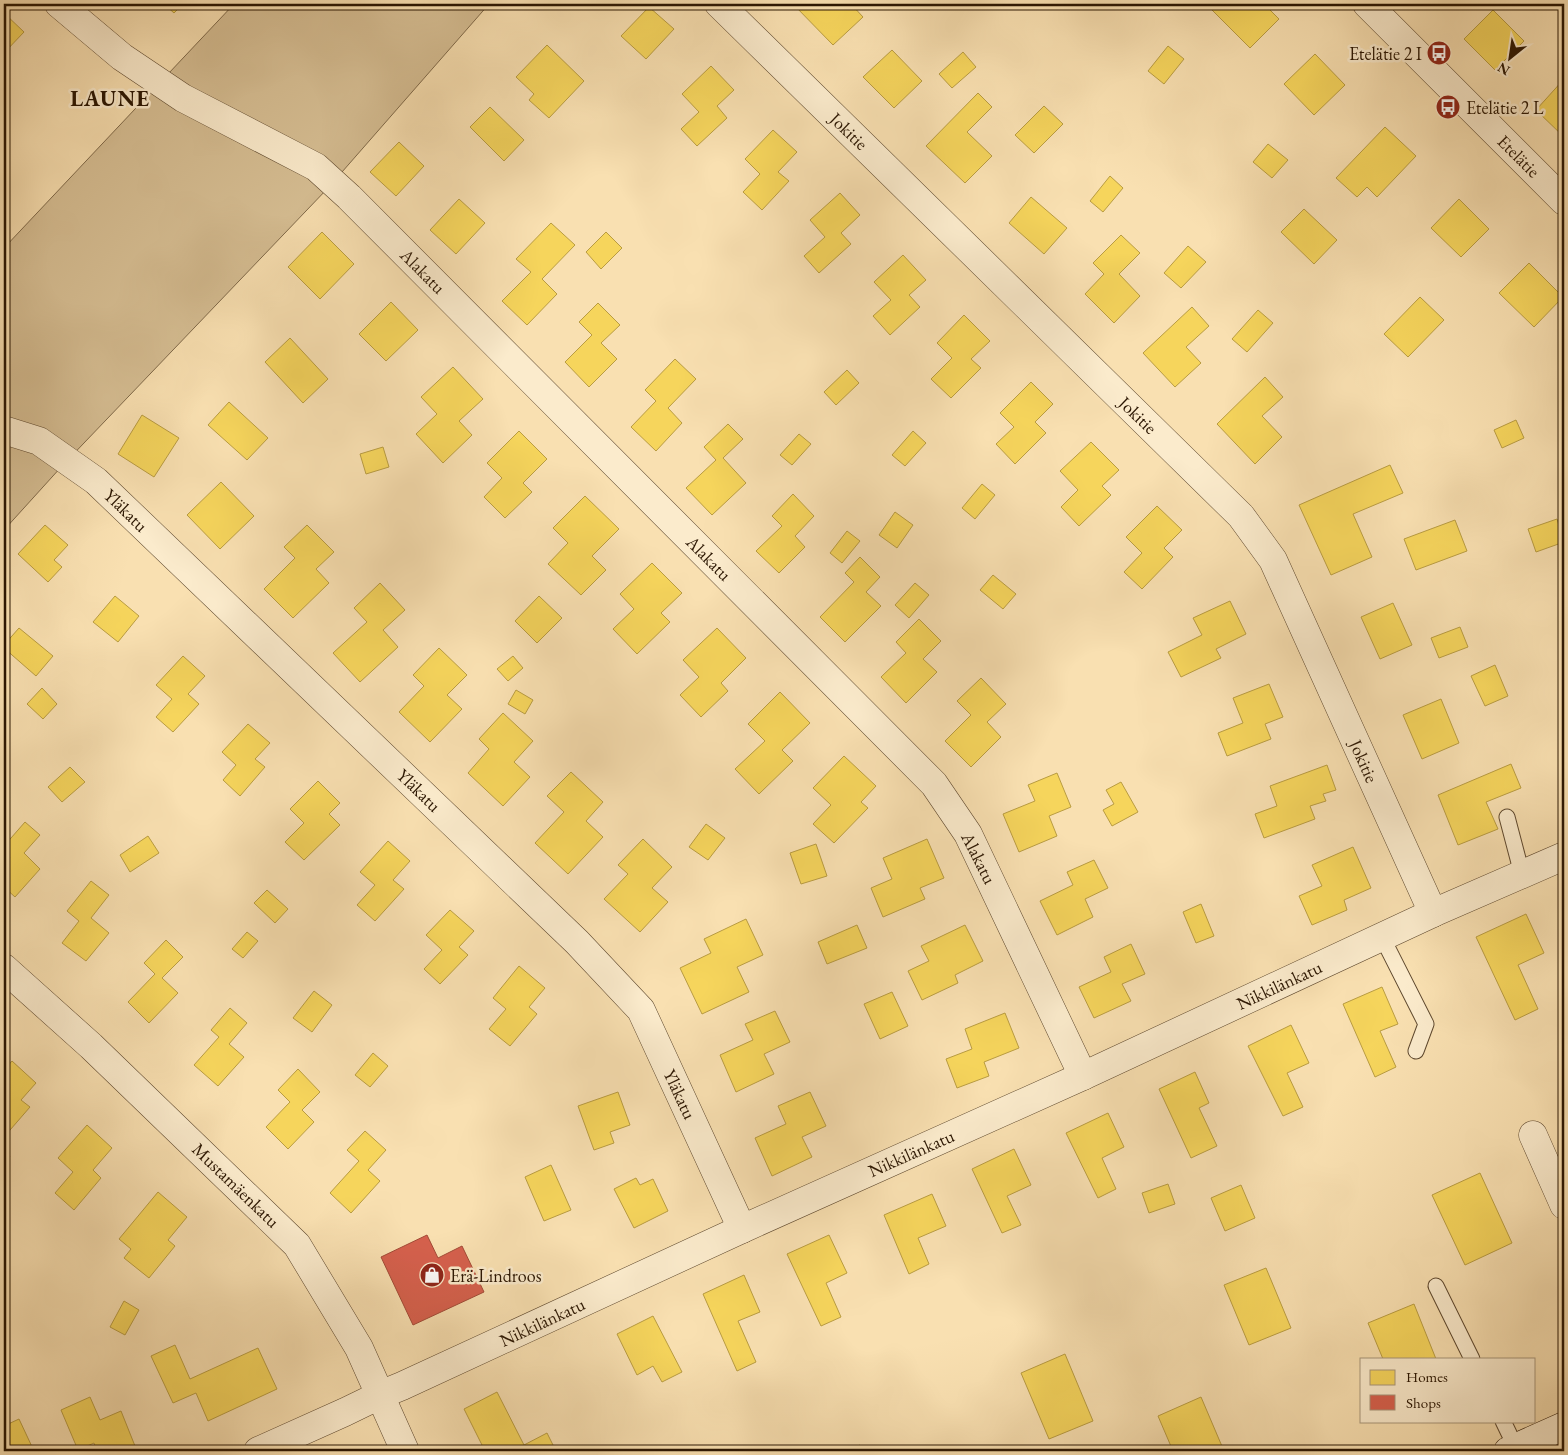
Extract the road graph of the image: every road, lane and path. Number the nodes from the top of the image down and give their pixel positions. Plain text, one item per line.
1 (59, 4) edge
2 (719, 4) edge
3 (1367, 4) edge
4 (1564, 201) edge
5 (4, 430) edge
6 (1507, 817) dead end
7 (1564, 856) edge
8 (1522, 874) junction
9 (1433, 913) junction
10 (1382, 937) junction
11 (4, 968) edge
12 (1416, 1051) dead end
13 (1083, 1076) junction
14 (1533, 1135) dead end
15 (1564, 1204) edge
16 (742, 1229) junction
17 (1436, 1286) dead end
18 (1472, 1358) edge
19 (380, 1395) junction
20 (1503, 1422) edge
21 (1564, 1426) edge
22 (1512, 1449) edge
23 (258, 1451) edge
24 (405, 1451) edge

1 - 13 street, Alakatu
2 - 9 street, Jokitie
3 - 4 street, Etelätie
5 - 16 street, Yläkatu
6 - 8 lane
7 - 8 street, Nikkilänkatu
8 - 9 street, Nikkilänkatu
9 - 10 street, Nikkilänkatu
10 - 12 lane
10 - 13 street, Nikkilänkatu
11 - 19 street, Mustamäenkatu
13 - 16 street, Nikkilänkatu
14 - 15 street
16 - 19 street, Nikkilänkatu
17 - 18 lane
19 - 23 street, Nikkilänkatu
19 - 24 street, Mustamäenkatu
20 - 22 lane
21 - 22 street

